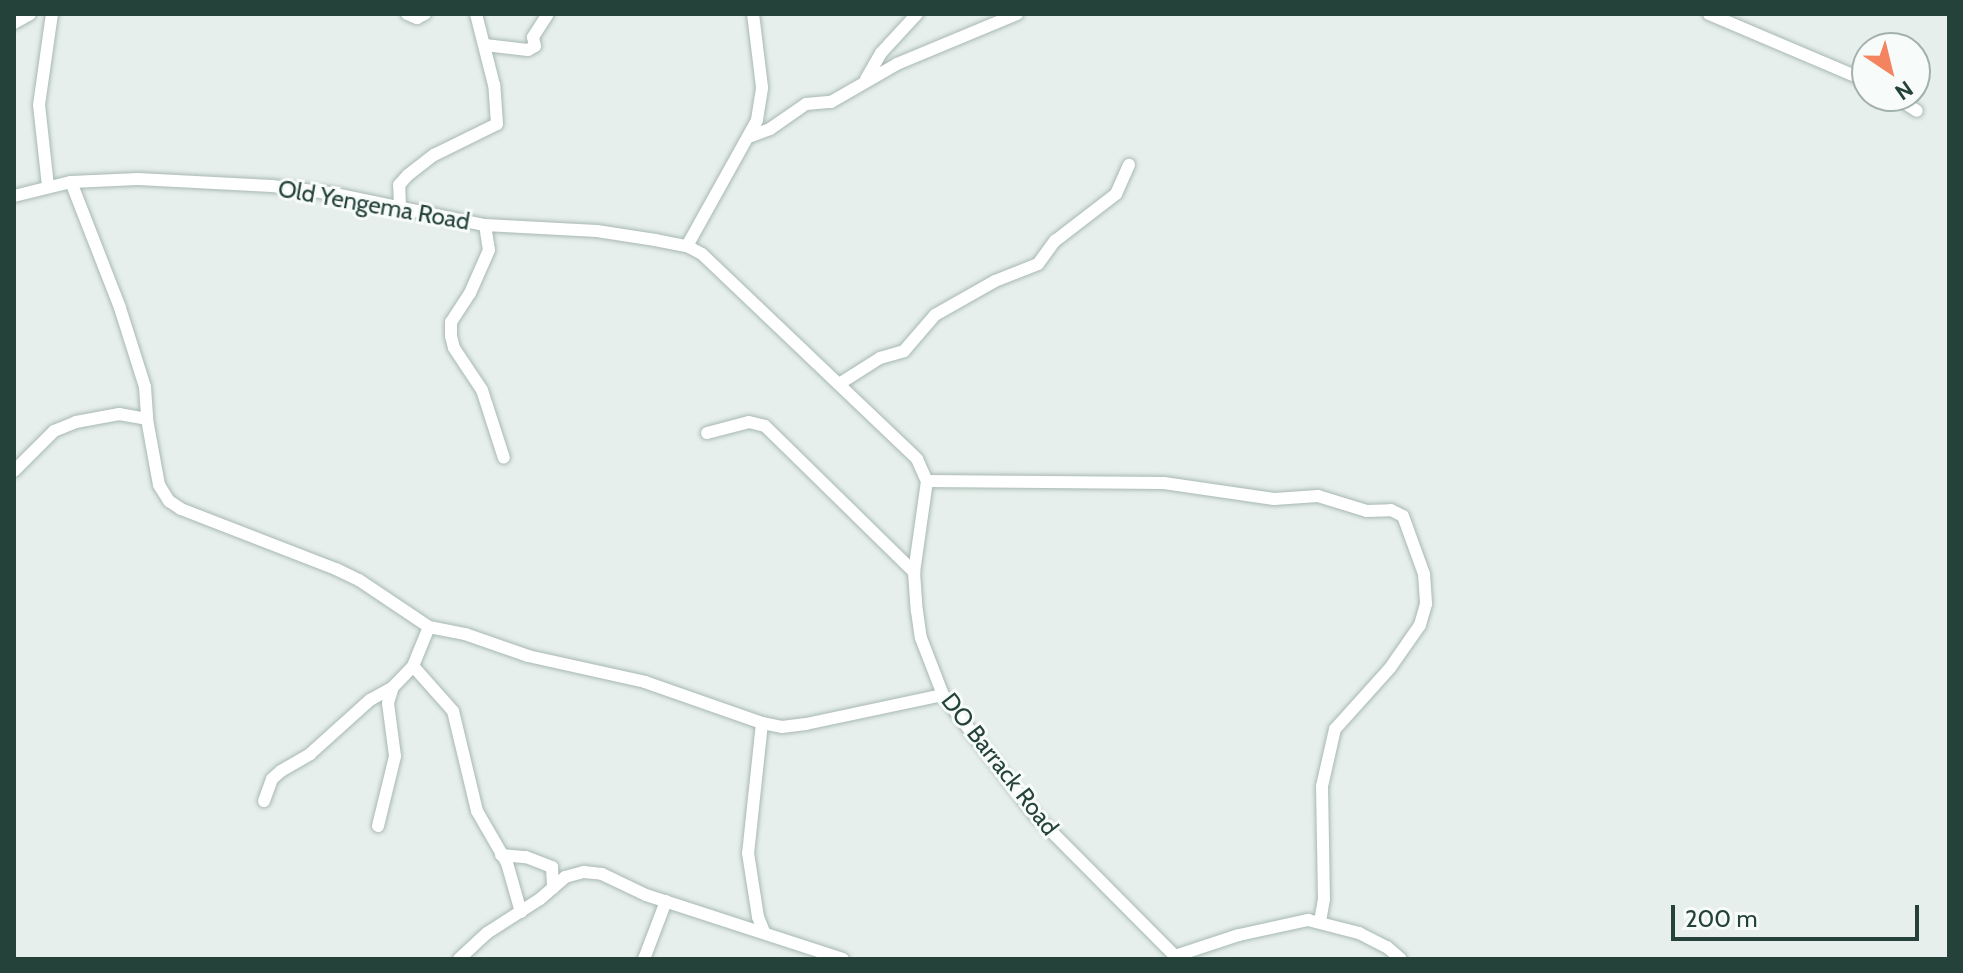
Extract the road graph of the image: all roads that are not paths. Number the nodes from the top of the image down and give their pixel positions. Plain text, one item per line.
1 (30, 14) edge
2 (52, 14) edge
3 (407, 14) edge
4 (425, 14) edge
5 (476, 14) edge
6 (548, 14) edge
7 (753, 14) edge
8 (917, 14) edge
9 (1017, 14) edge
10 (1709, 14) edge
11 (14, 23) edge
12 (485, 45) junction
13 (1851, 74) edge
14 (866, 79) junction
15 (751, 136) junction
16 (1129, 165) dead end
17 (71, 182) junction
18 (48, 186) junction
19 (14, 196) edge
20 (400, 208) junction
21 (485, 225) junction
22 (687, 246) junction
23 (839, 384) junction
24 (147, 419) junction
25 (707, 433) dead end
26 (504, 458) dead end
27 (14, 471) edge
28 (927, 481) junction
29 (914, 572) junction
30 (429, 627) junction
31 (413, 666) junction
32 (393, 687) junction
33 (943, 695) junction
34 (762, 723) junction
35 (264, 801) dead end
36 (378, 826) dead end
37 (501, 855) junction
38 (553, 888) junction
39 (666, 901) junction
40 (521, 912) junction
41 (1320, 921) junction
42 (764, 932) junction
43 (1177, 957) edge
44 (459, 959) edge
45 (644, 959) edge
46 (843, 959) edge
47 (1401, 959) edge

1 - 11 street
2 - 18 street
3 - 4 street
5 - 12 street
6 - 12 street
7 - 15 street
8 - 14 street
9 - 14 street
10 - 13 street
12 - 20 street
14 - 15 street
15 - 22 street
16 - 23 street
17 - 18 street, Old Yengema Road
17 - 20 street, Old Yengema Road
17 - 24 street
18 - 19 street, Old Yengema Road
20 - 21 street, Old Yengema Road
21 - 22 street, Old Yengema Road
21 - 26 street
22 - 23 street
23 - 28 street
24 - 27 street
24 - 30 street
25 - 29 street
28 - 29 street, DO Barrack Road
28 - 41 street
29 - 33 street, DO Barrack Road
30 - 31 street
30 - 34 street
31 - 32 street
31 - 37 street
32 - 35 street
32 - 36 street
33 - 34 street
33 - 43 street, DO Barrack Road
34 - 42 street
37 - 38 street
37 - 40 street
38 - 39 street
38 - 40 street
39 - 42 street
39 - 45 street
40 - 44 street
41 - 43 street
41 - 47 street
42 - 46 street

